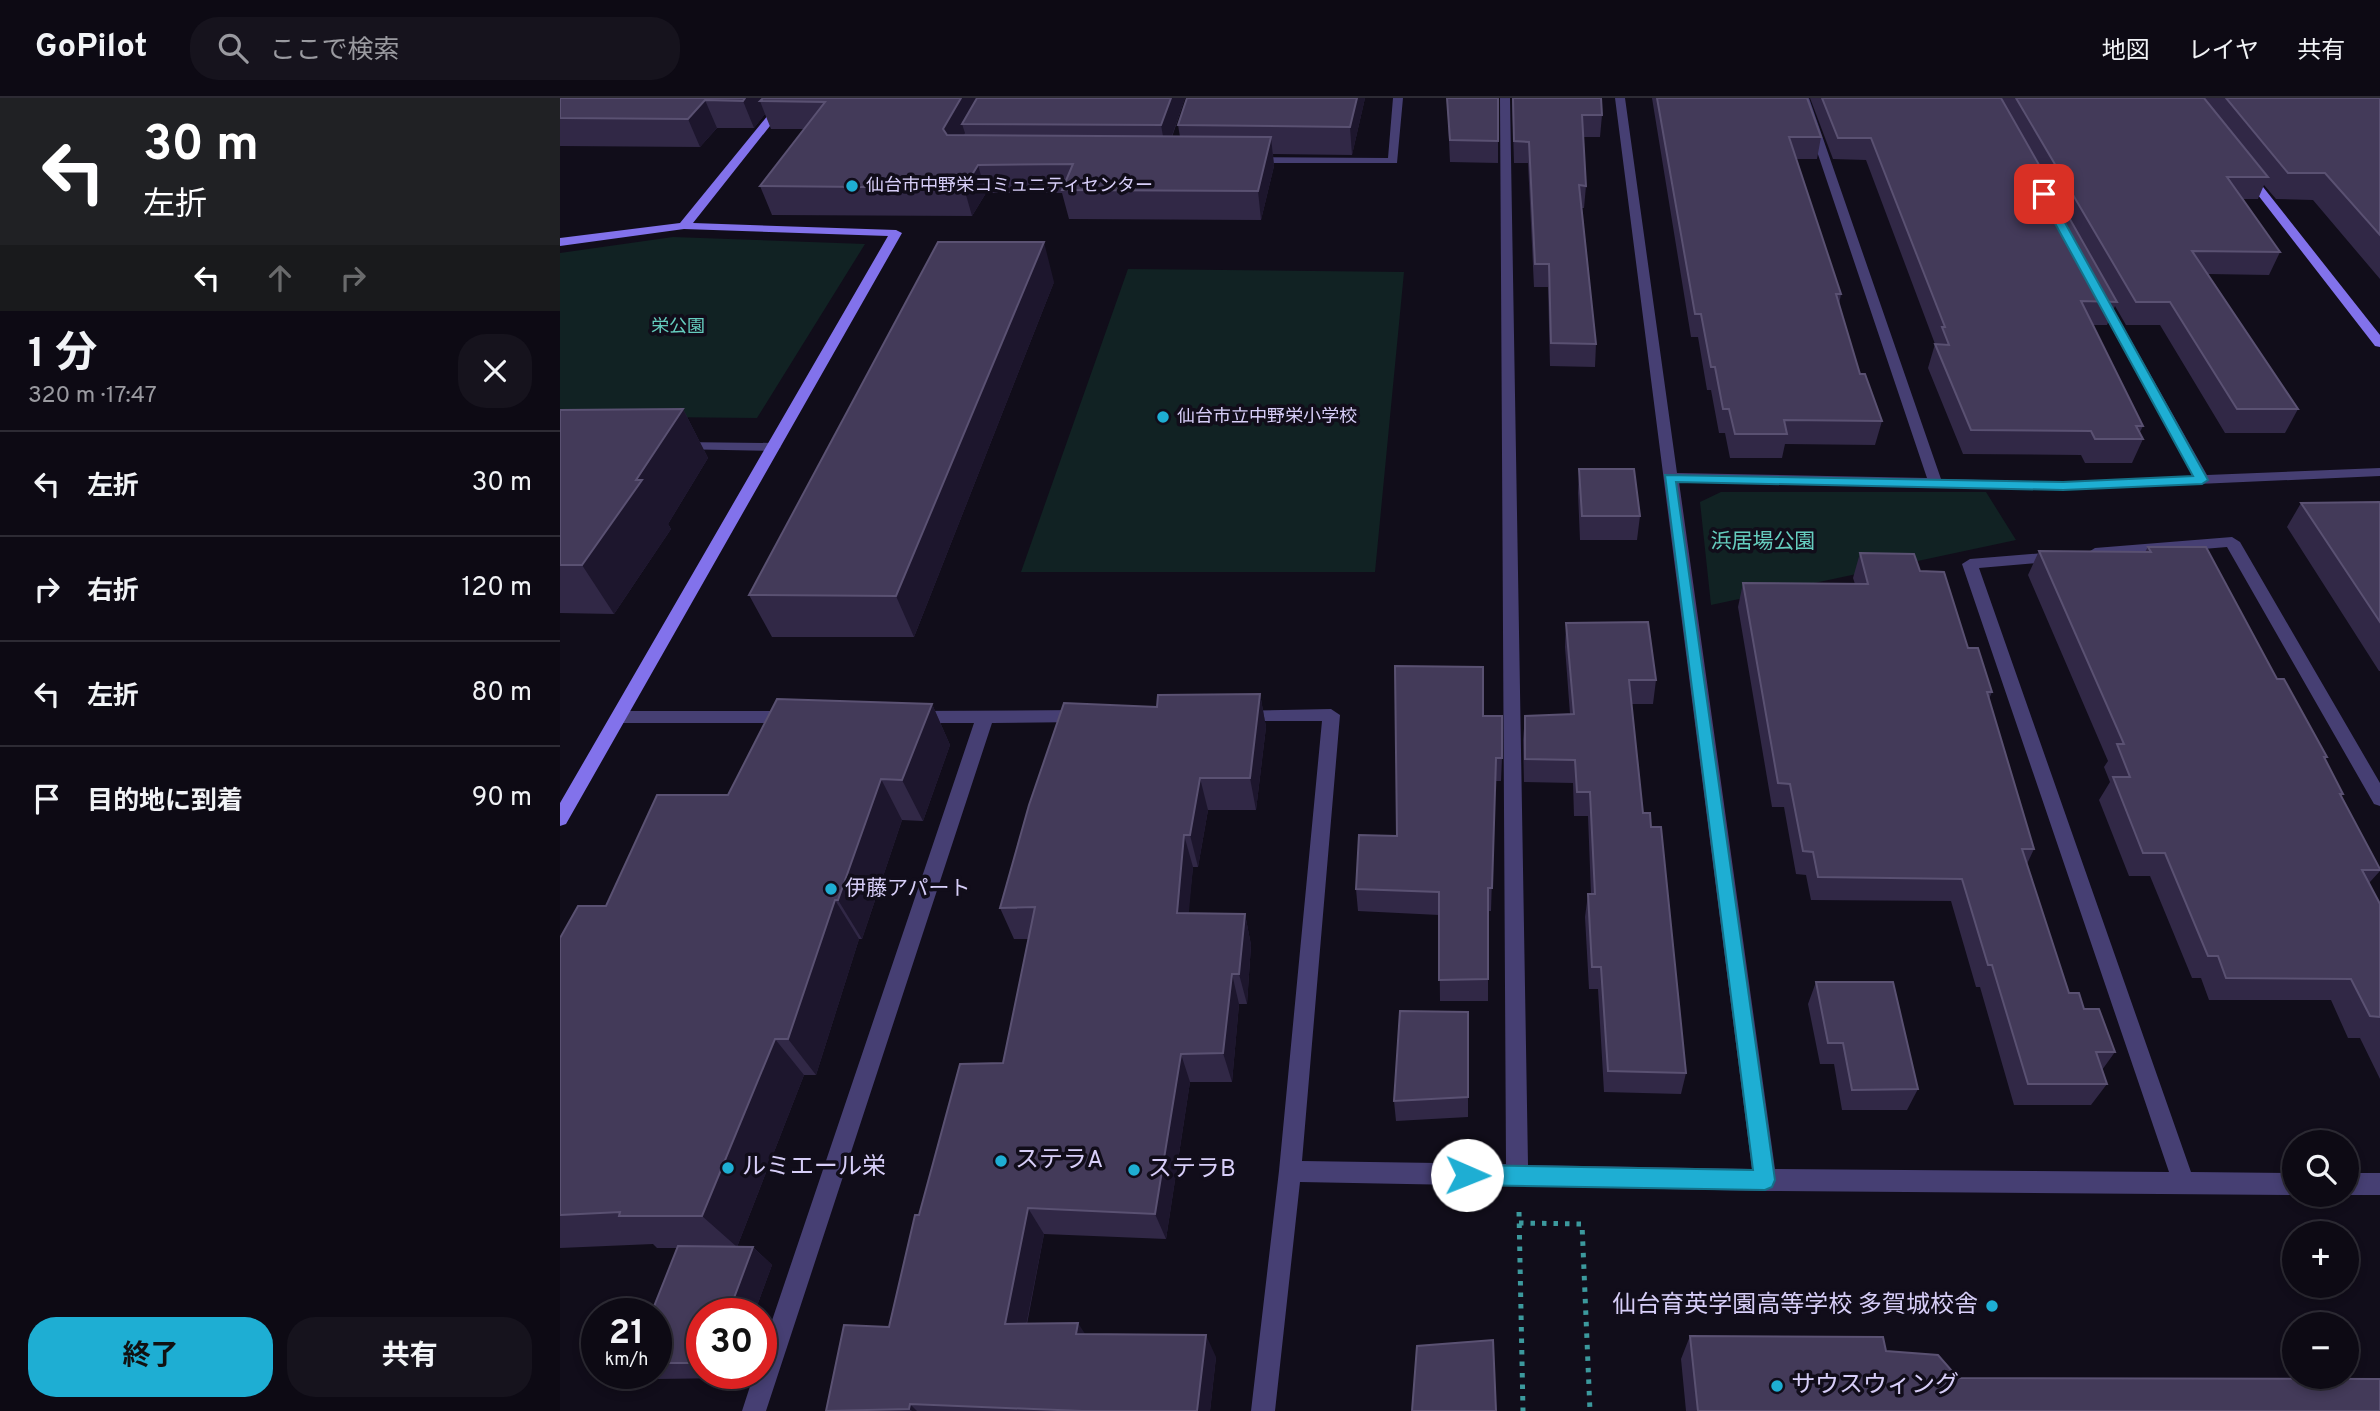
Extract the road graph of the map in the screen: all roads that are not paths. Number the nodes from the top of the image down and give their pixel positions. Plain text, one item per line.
1 (787, 98) edge
2 (1398, 98) edge
3 (1505, 98) edge
4 (1620, 98) edge
5 (1804, 98) edge
6 (1241, 160) edge
7 (2238, 162) edge
8 (684, 226) junction
9 (560, 242) edge
10 (2096, 289) edge
11 (2380, 342) edge
12 (658, 445) edge
13 (774, 447) junction
14 (2380, 472) edge
15 (1669, 477) junction
16 (2202, 480) junction
17 (1934, 481) junction
18 (1220, 715) edge
19 (1096, 716) edge
20 (621, 717) junction
21 (804, 717) edge
22 (901, 717) edge
23 (985, 717) junction
24 (2380, 799) edge
25 (560, 819) edge
26 (1290, 1171) junction
27 (1517, 1176) junction
28 (1765, 1180) junction
29 (2184, 1184) junction
30 (2282, 1184) edge
31 (2359, 1184) edge
32 (2380, 1184) edge
33 (754, 1411) edge
34 (1263, 1411) edge

1 - 8 street
2 - 6 street
3 - 27 street
4 - 15 street
5 - 17 street
7 - 11 street
8 - 9 street
8 - 13 street
10 - 16 street
12 - 13 street
13 - 20 street
14 - 16 street
15 - 17 street
15 - 28 street
16 - 17 street
18 - 26 street
19 - 23 street
20 - 21 street
20 - 25 street
22 - 23 street
23 - 33 street
24 - 29 street
26 - 27 street
26 - 34 street
27 - 28 street
28 - 29 street
29 - 30 street
31 - 32 street

